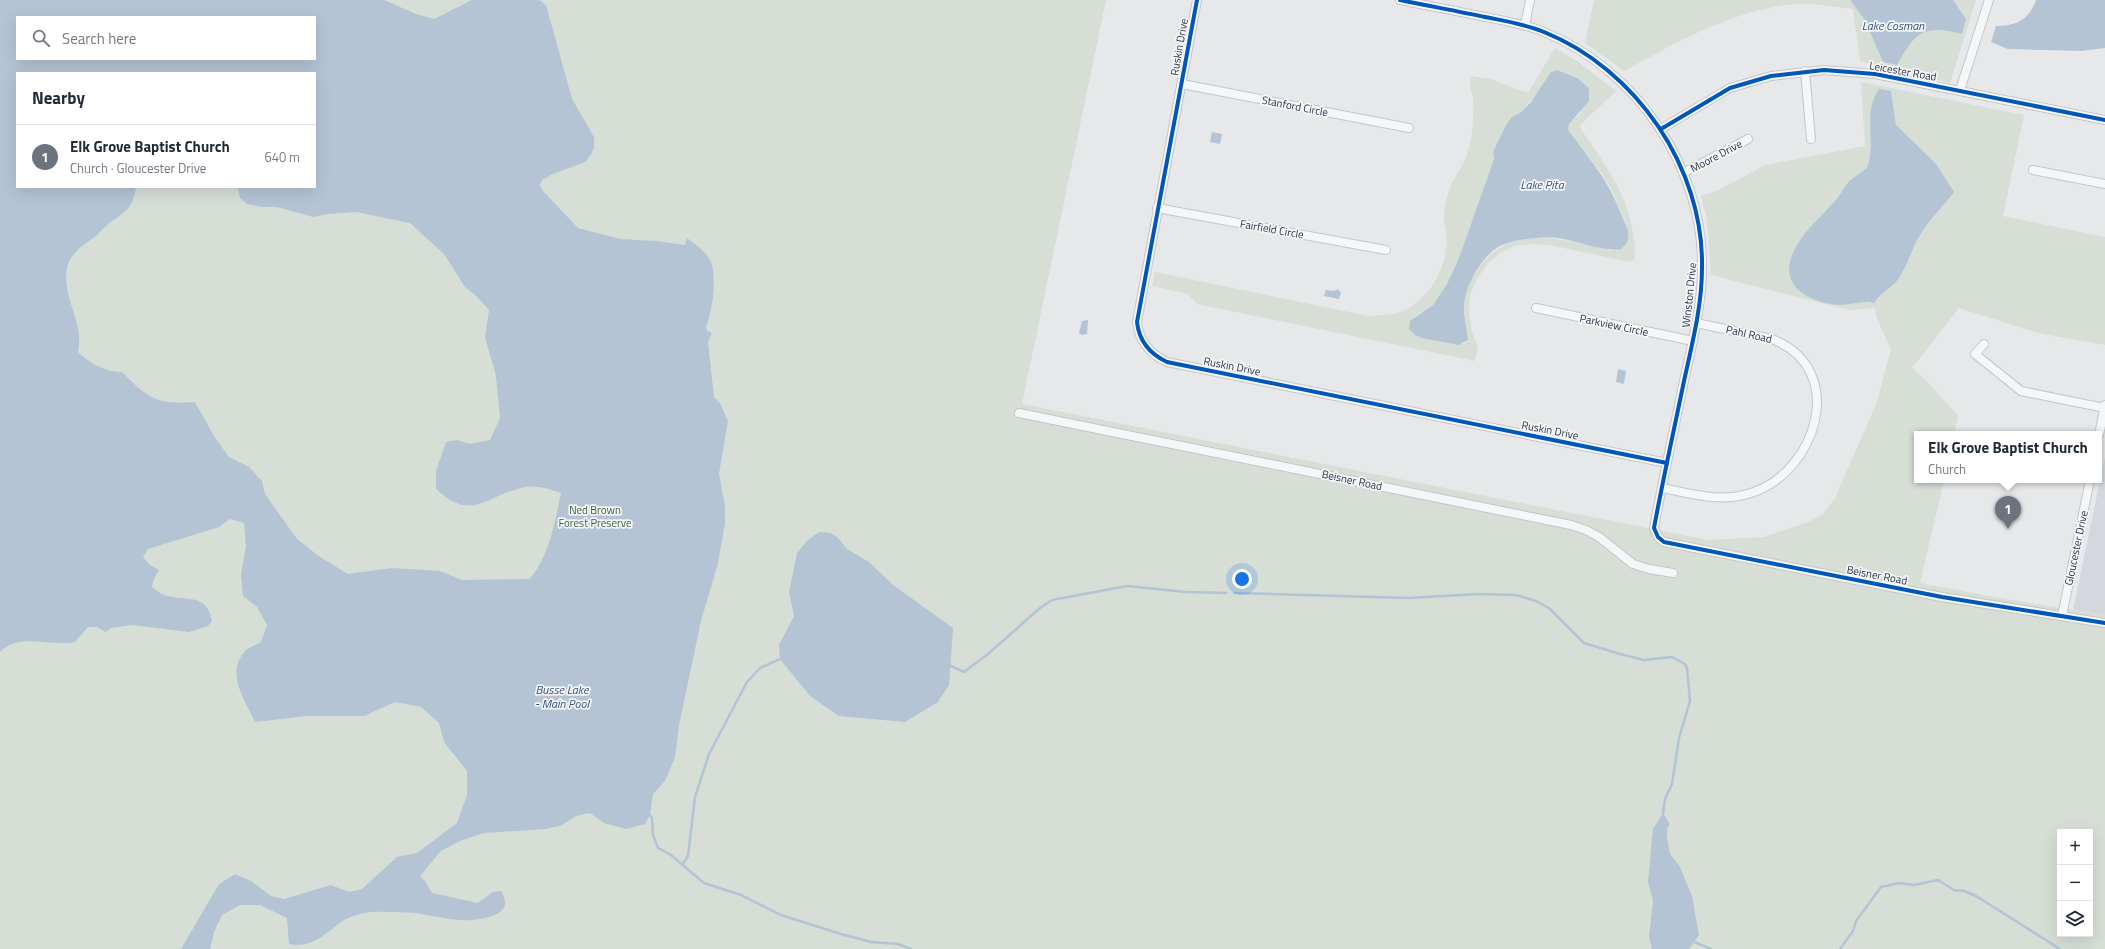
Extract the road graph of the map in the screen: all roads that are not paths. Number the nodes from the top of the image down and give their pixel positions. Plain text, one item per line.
1 (1197, 0) edge
2 (1400, 0) edge
3 (1530, 0) edge
4 (1989, 0) edge
5 (1525, 25) junction
6 (1805, 71) junction
7 (1182, 84) junction
8 (1960, 90) junction
9 (2105, 120) edge
10 (1409, 128) dead end
11 (1661, 129) junction
12 (1748, 139) dead end
13 (1811, 139) dead end
14 (2033, 170) dead end
15 (1684, 173) junction
16 (2105, 184) edge
17 (1157, 208) junction
18 (1386, 250) dead end
19 (1536, 308) dead end
20 (1696, 323) junction
21 (1692, 342) junction
22 (1984, 344) dead end
23 (2105, 406) edge
24 (1019, 413) dead end
25 (2100, 431) edge
26 (1667, 463) junction
27 (2089, 483) edge
28 (1662, 488) junction
29 (1654, 528) joint
30 (1673, 573) dead end
31 (2062, 616) junction
32 (2105, 623) edge

1 - 7 street, Ruskin Drive
2 - 5 street, Winston Drive
3 - 5 street
4 - 8 street
5 - 11 street, Winston Drive
6 - 8 street, Leicester Road
6 - 11 street, Leicester Road
6 - 13 street
7 - 10 street, Stanford Circle
7 - 17 street, Ruskin Drive
8 - 9 street, Leicester Road
11 - 15 street, Winston Drive
12 - 15 street, Moore Drive
14 - 16 street
15 - 20 street, Winston Drive
17 - 18 street, Fairfield Circle
17 - 26 street, Ruskin Drive
19 - 21 street, Parkview Circle
20 - 21 street, Winston Drive
20 - 28 street, Pahl Road
21 - 26 street, Winston Drive
22 - 23 street
23 - 25 street
24 - 30 street, Beisner Road
26 - 28 street, Winston Drive
27 - 31 street, Gloucester Drive
28 - 29 street, Winston Drive
29 - 31 street, Beisner Road
31 - 32 street, Beisner Road

